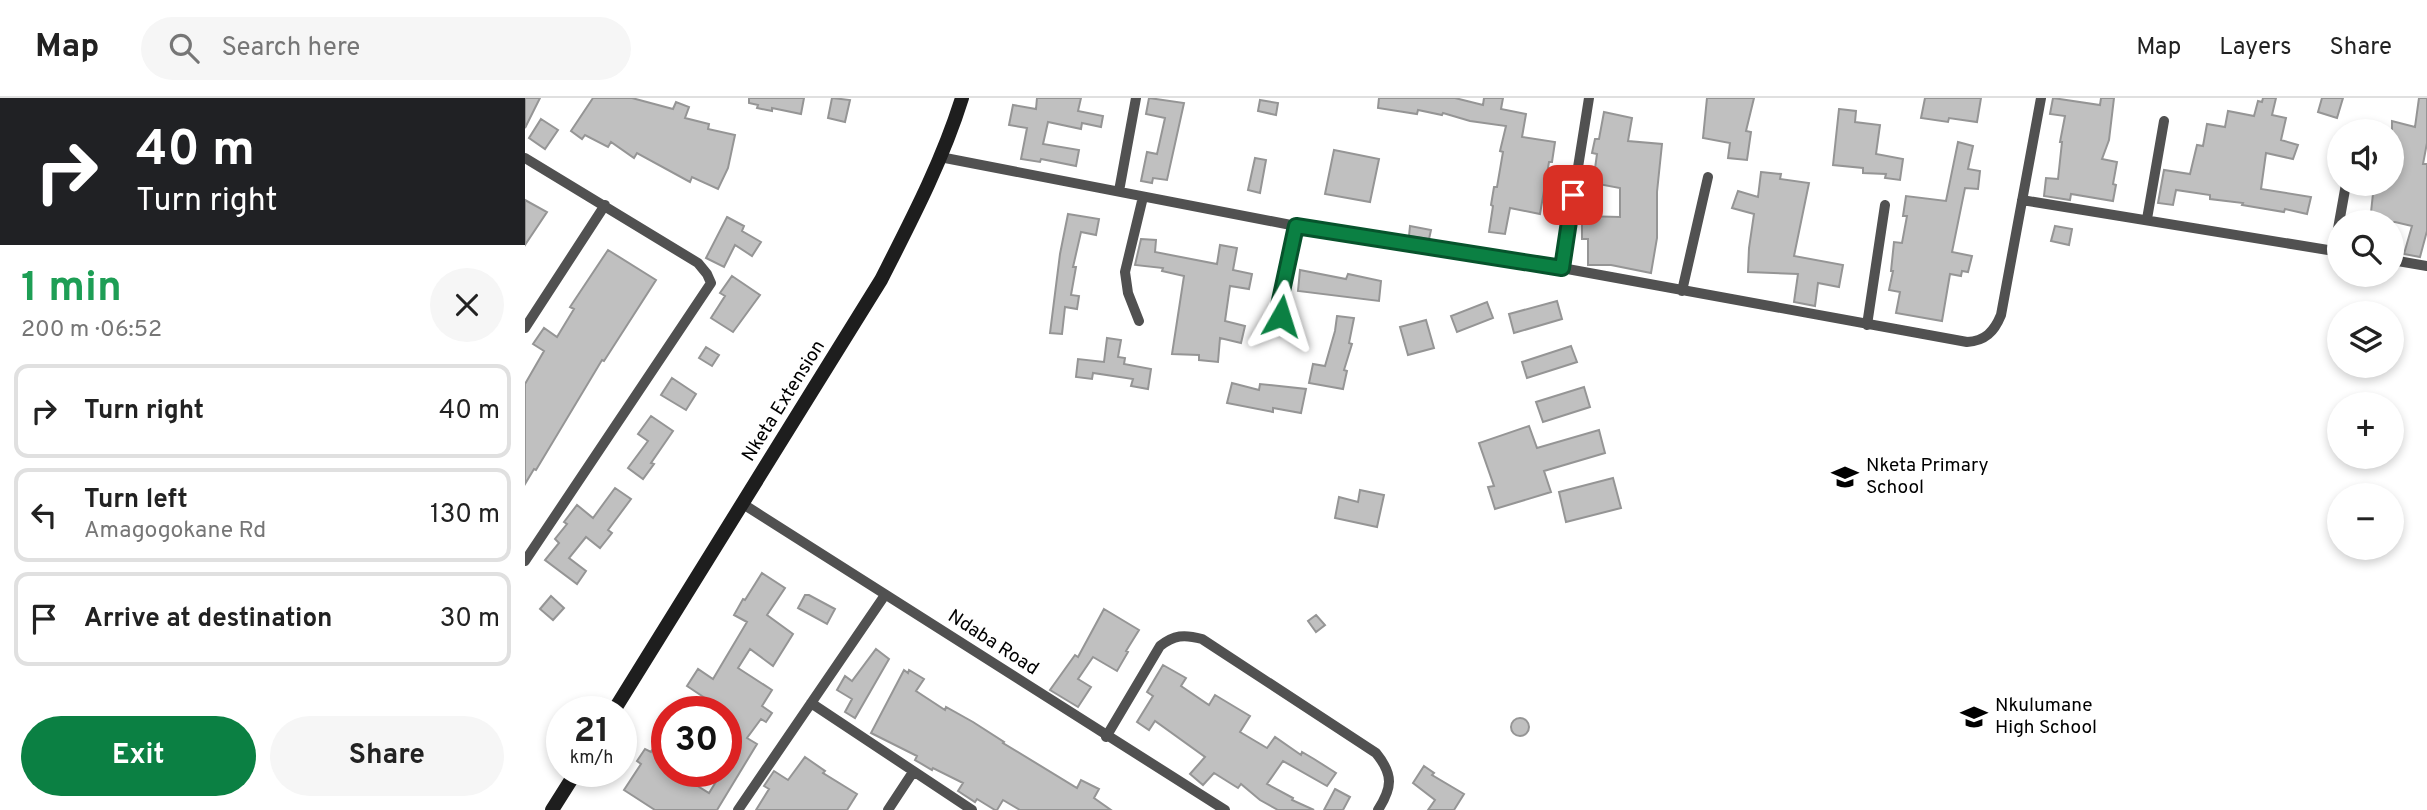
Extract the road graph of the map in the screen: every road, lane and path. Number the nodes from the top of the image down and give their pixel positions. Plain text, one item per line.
1 (962, 98) edge
2 (1136, 98) edge
3 (1589, 98) edge
4 (2041, 98) edge
5 (2164, 121) dead end
6 (940, 157) junction
7 (525, 158) edge
8 (1708, 177) dead end
9 (1119, 191) junction
10 (1143, 197) junction
11 (2022, 200) junction
12 (605, 205) junction
13 (1885, 205) dead end
14 (2147, 219) junction
15 (1296, 226) junction
16 (2327, 249) edge
17 (2404, 262) edge
18 (2427, 266) edge
19 (1562, 268) junction
20 (1682, 291) junction
21 (1139, 321) dead end
22 (1867, 325) junction
23 (525, 328) edge
24 (1289, 333) dead end
25 (743, 504) junction
26 (525, 561) edge
27 (885, 595) junction
28 (623, 696) edge
29 (811, 703) junction
30 (1107, 737) junction
31 (912, 772) junction
32 (567, 787) edge
33 (552, 810) edge
34 (738, 810) edge
35 (888, 810) edge
36 (972, 810) edge
37 (1225, 810) edge
38 (1378, 810) edge

1 - 6 street, Nketa Extension
2 - 9 street
3 - 19 street
4 - 11 street
5 - 14 street
6 - 9 street
6 - 25 street, Nketa Extension
7 - 12 street
8 - 20 street
9 - 10 street
10 - 15 street
10 - 21 street
11 - 14 street
11 - 22 street
12 - 23 street
12 - 26 street
13 - 22 street
14 - 16 street
15 - 19 street
15 - 24 street
17 - 18 street
19 - 20 street
20 - 22 street
25 - 27 street, Ndaba Road
25 - 28 street, Nketa Extension
27 - 29 street
27 - 30 street, Ndaba Road
29 - 31 street
29 - 34 street
30 - 37 street, Ndaba Road
30 - 38 street
31 - 35 street
31 - 36 street
32 - 33 street

